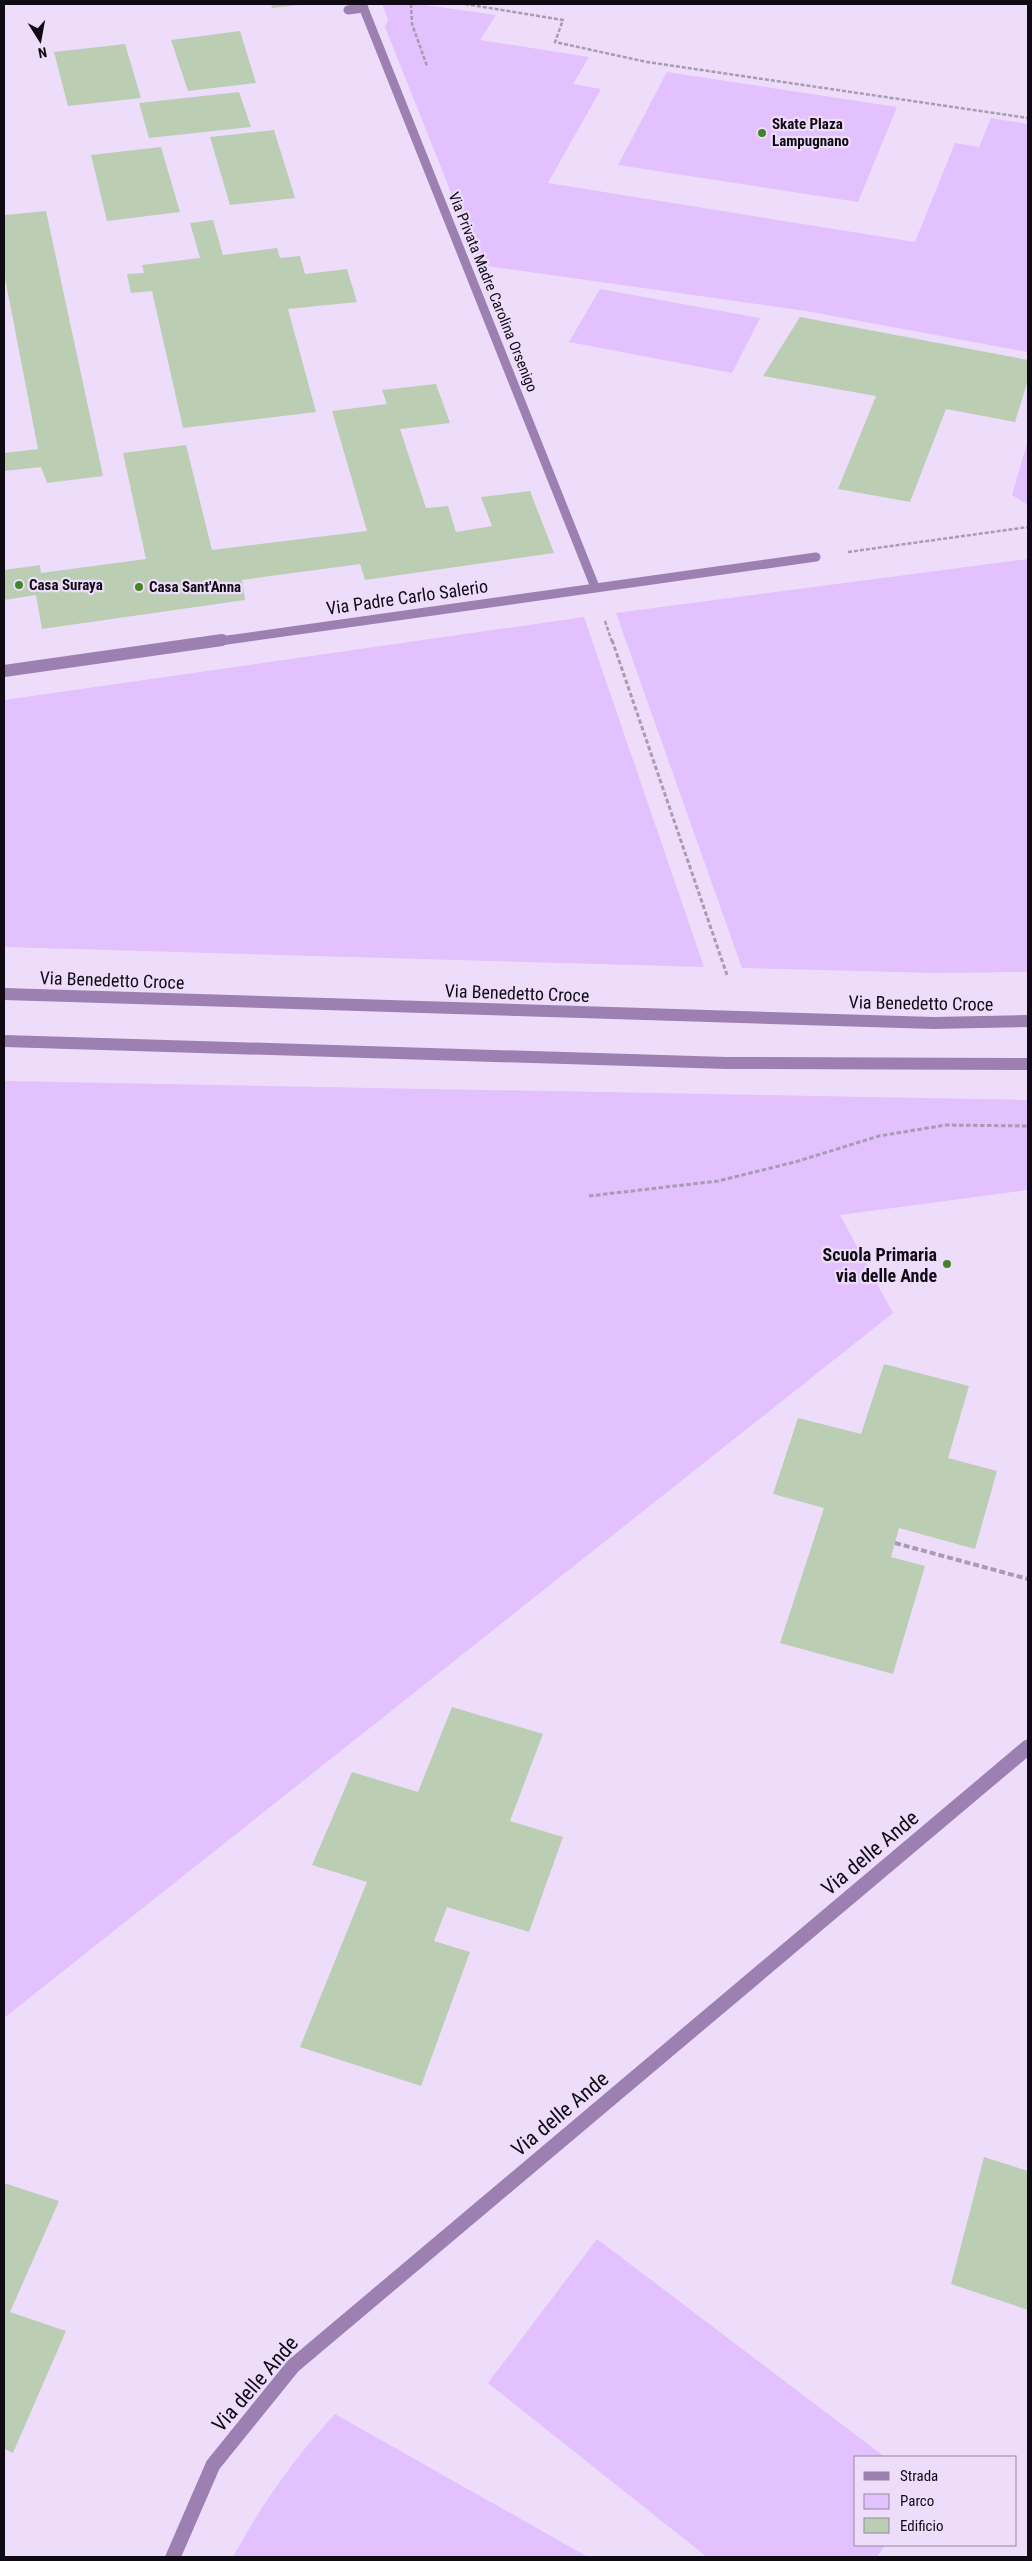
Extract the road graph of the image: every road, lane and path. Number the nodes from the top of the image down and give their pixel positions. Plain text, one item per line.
1 (465, 4) edge
2 (363, 6) edge
3 (348, 10) dead end
4 (1028, 118) edge
5 (1028, 527) edge
6 (816, 557) joint
7 (596, 587) junction
8 (602, 613) dead end
9 (4, 671) edge
10 (727, 975) dead end
11 (4, 994) edge
12 (1028, 1021) edge
13 (4, 1041) edge
14 (1028, 1064) edge
15 (1028, 1126) edge
16 (589, 1196) dead end
17 (895, 1542) dead end
18 (1028, 1579) edge
19 (1028, 1747) edge
20 (173, 2557) edge

1 - 4 path
2 - 3 street, Via Privata Madre Carolina Orsenigo
2 - 7 street, Via Privata Madre Carolina Orsenigo
5 - 6 path
6 - 7 street, Via Padre Carlo Salerio
7 - 9 street, Via Padre Carlo Salerio
8 - 10 path
11 - 12 street, Via Benedetto Croce
13 - 14 street
15 - 16 path
17 - 18 path
19 - 20 street, Via delle Ande

